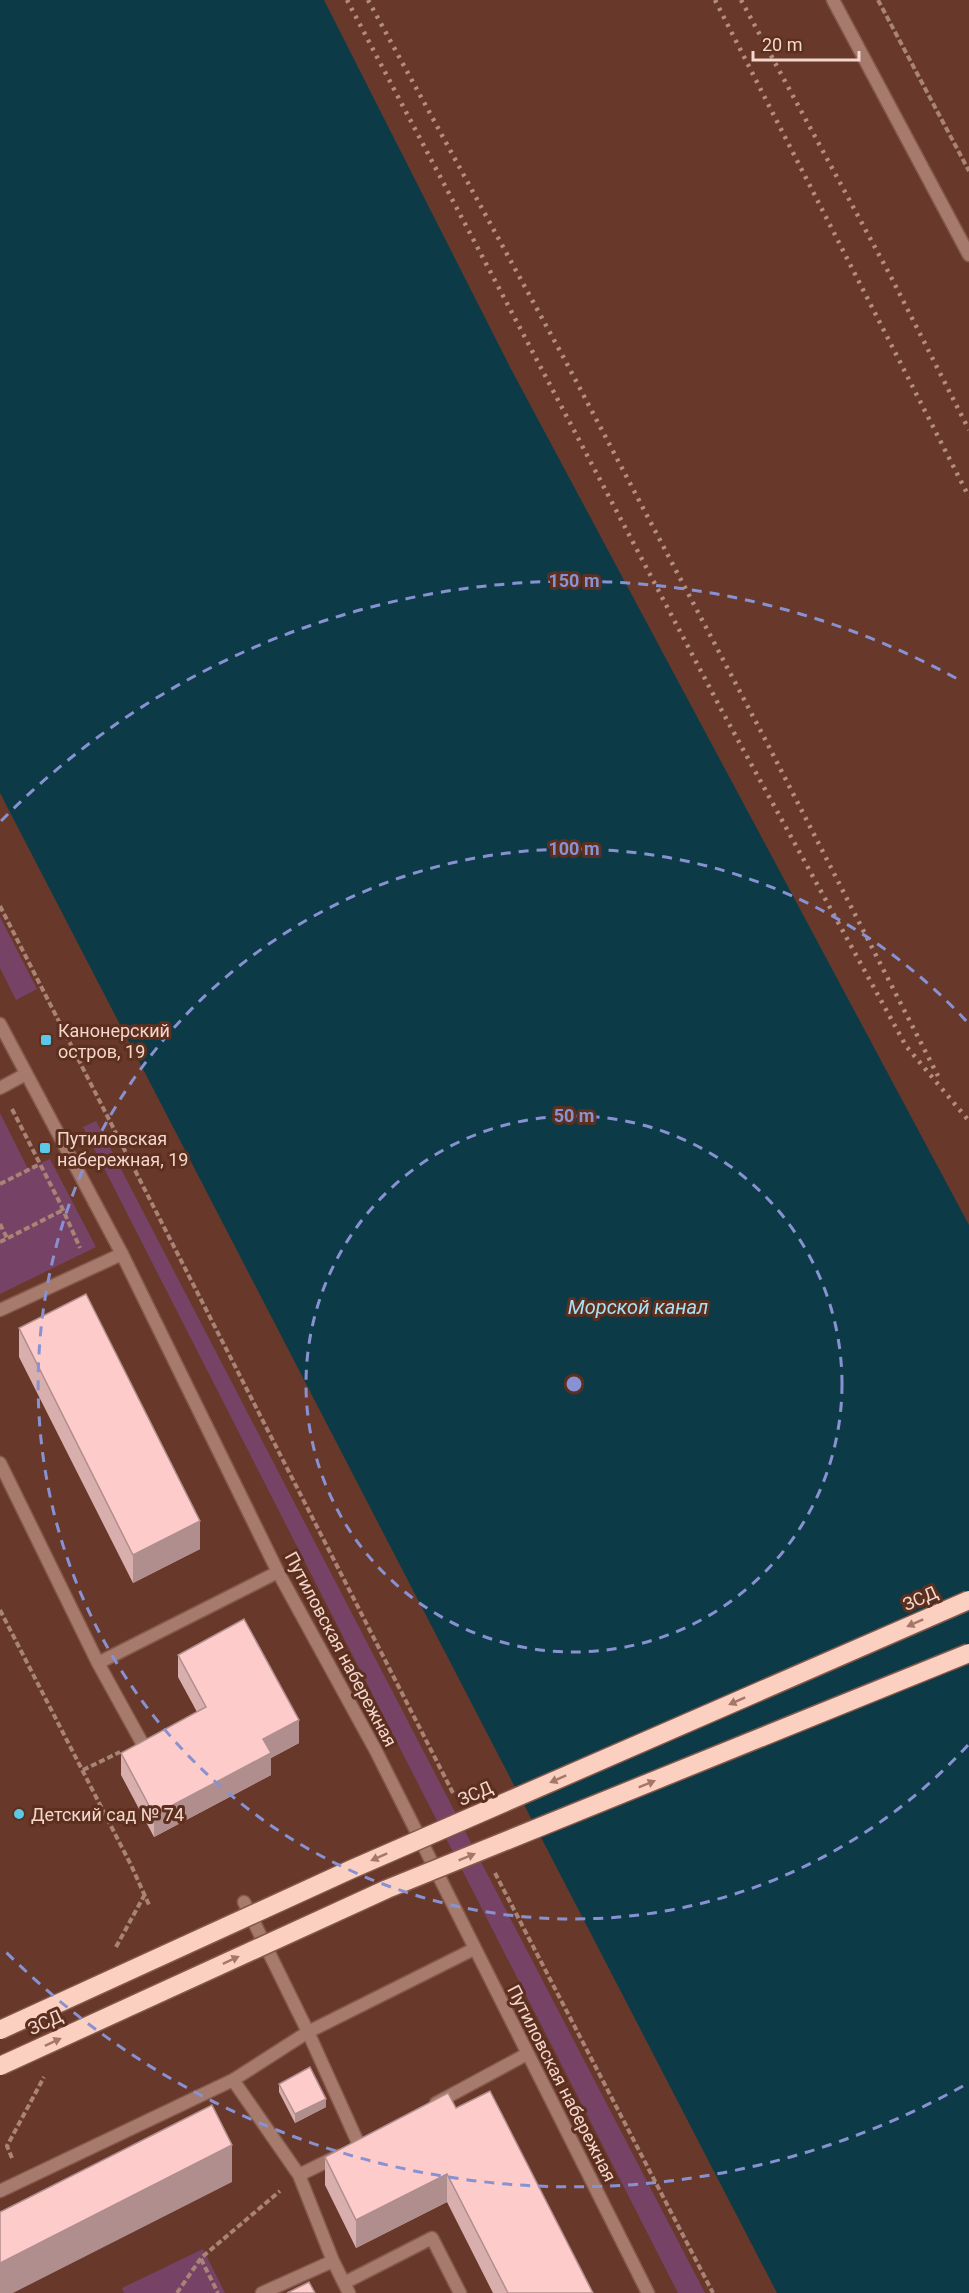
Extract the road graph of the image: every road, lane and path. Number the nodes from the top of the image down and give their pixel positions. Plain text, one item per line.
1 (833, 0) edge
2 (878, 0) edge
3 (969, 171) edge
4 (969, 255) edge
5 (0, 906) edge
6 (0, 1024) edge
7 (26, 1074) junction
8 (0, 1088) edge
9 (40, 1164) junction
10 (0, 1184) edge
11 (63, 1210) junction
12 (0, 1224) edge
13 (7, 1238) junction
14 (0, 1242) edge
15 (122, 1254) junction
16 (90, 1270) junction
17 (0, 1310) edge
18 (0, 1463) edge
19 (278, 1572) junction
20 (969, 1600) edge
21 (0, 1610) edge
22 (969, 1653) edge
23 (98, 1663) junction
24 (141, 1742) joint
25 (82, 1770) junction
26 (455, 1796) dead end
27 (493, 1870) dead end
28 (145, 1894) junction
29 (244, 1902) dead end
30 (150, 1907) dead end
31 (118, 1943) dead end
32 (474, 1949) junction
33 (0, 2030) edge
34 (308, 2032) junction
35 (527, 2054) junction
36 (0, 2066) edge
37 (233, 2080) junction
38 (422, 2111) edge
39 (299, 2175) junction
40 (0, 2191) edge
41 (201, 2258) junction
42 (333, 2261) junction
43 (346, 2288) edge
44 (177, 2293) edge
45 (218, 2293) edge
46 (262, 2293) edge
47 (460, 2293) edge
48 (648, 2293) edge
49 (713, 2293) edge

1 - 4 street
2 - 3 path
5 - 26 path
6 - 7 street, Путиловская набережная
7 - 8 street
7 - 15 street, Путиловская набережная
8 - 9 path
9 - 10 path
9 - 11 path
11 - 13 path
11 - 16 path
12 - 13 path
13 - 14 path
15 - 16 street
15 - 19 street, Путиловская набережная
16 - 17 street
18 - 23 street
19 - 23 street
19 - 32 street, Путиловская набережная
20 -> 33 highway, ЗСД, bridge
21 - 25 path
36 -> 22 highway, ЗСД, bridge
23 - 24 street
24 - 25 path
25 - 28 path
27 - 49 path
28 - 30 path
28 - 31 path
29 - 34 street
32 - 34 street
32 - 35 street, Путиловская набережная
34 - 37 street
34 - 39 street
35 - 38 street
35 - 48 street, Путиловская набережная
37 - 39 street
37 - 40 street
39 - 41 path
39 - 42 street
41 - 44 path
41 - 45 path
42 - 43 street
42 - 46 street
43 - 47 street

